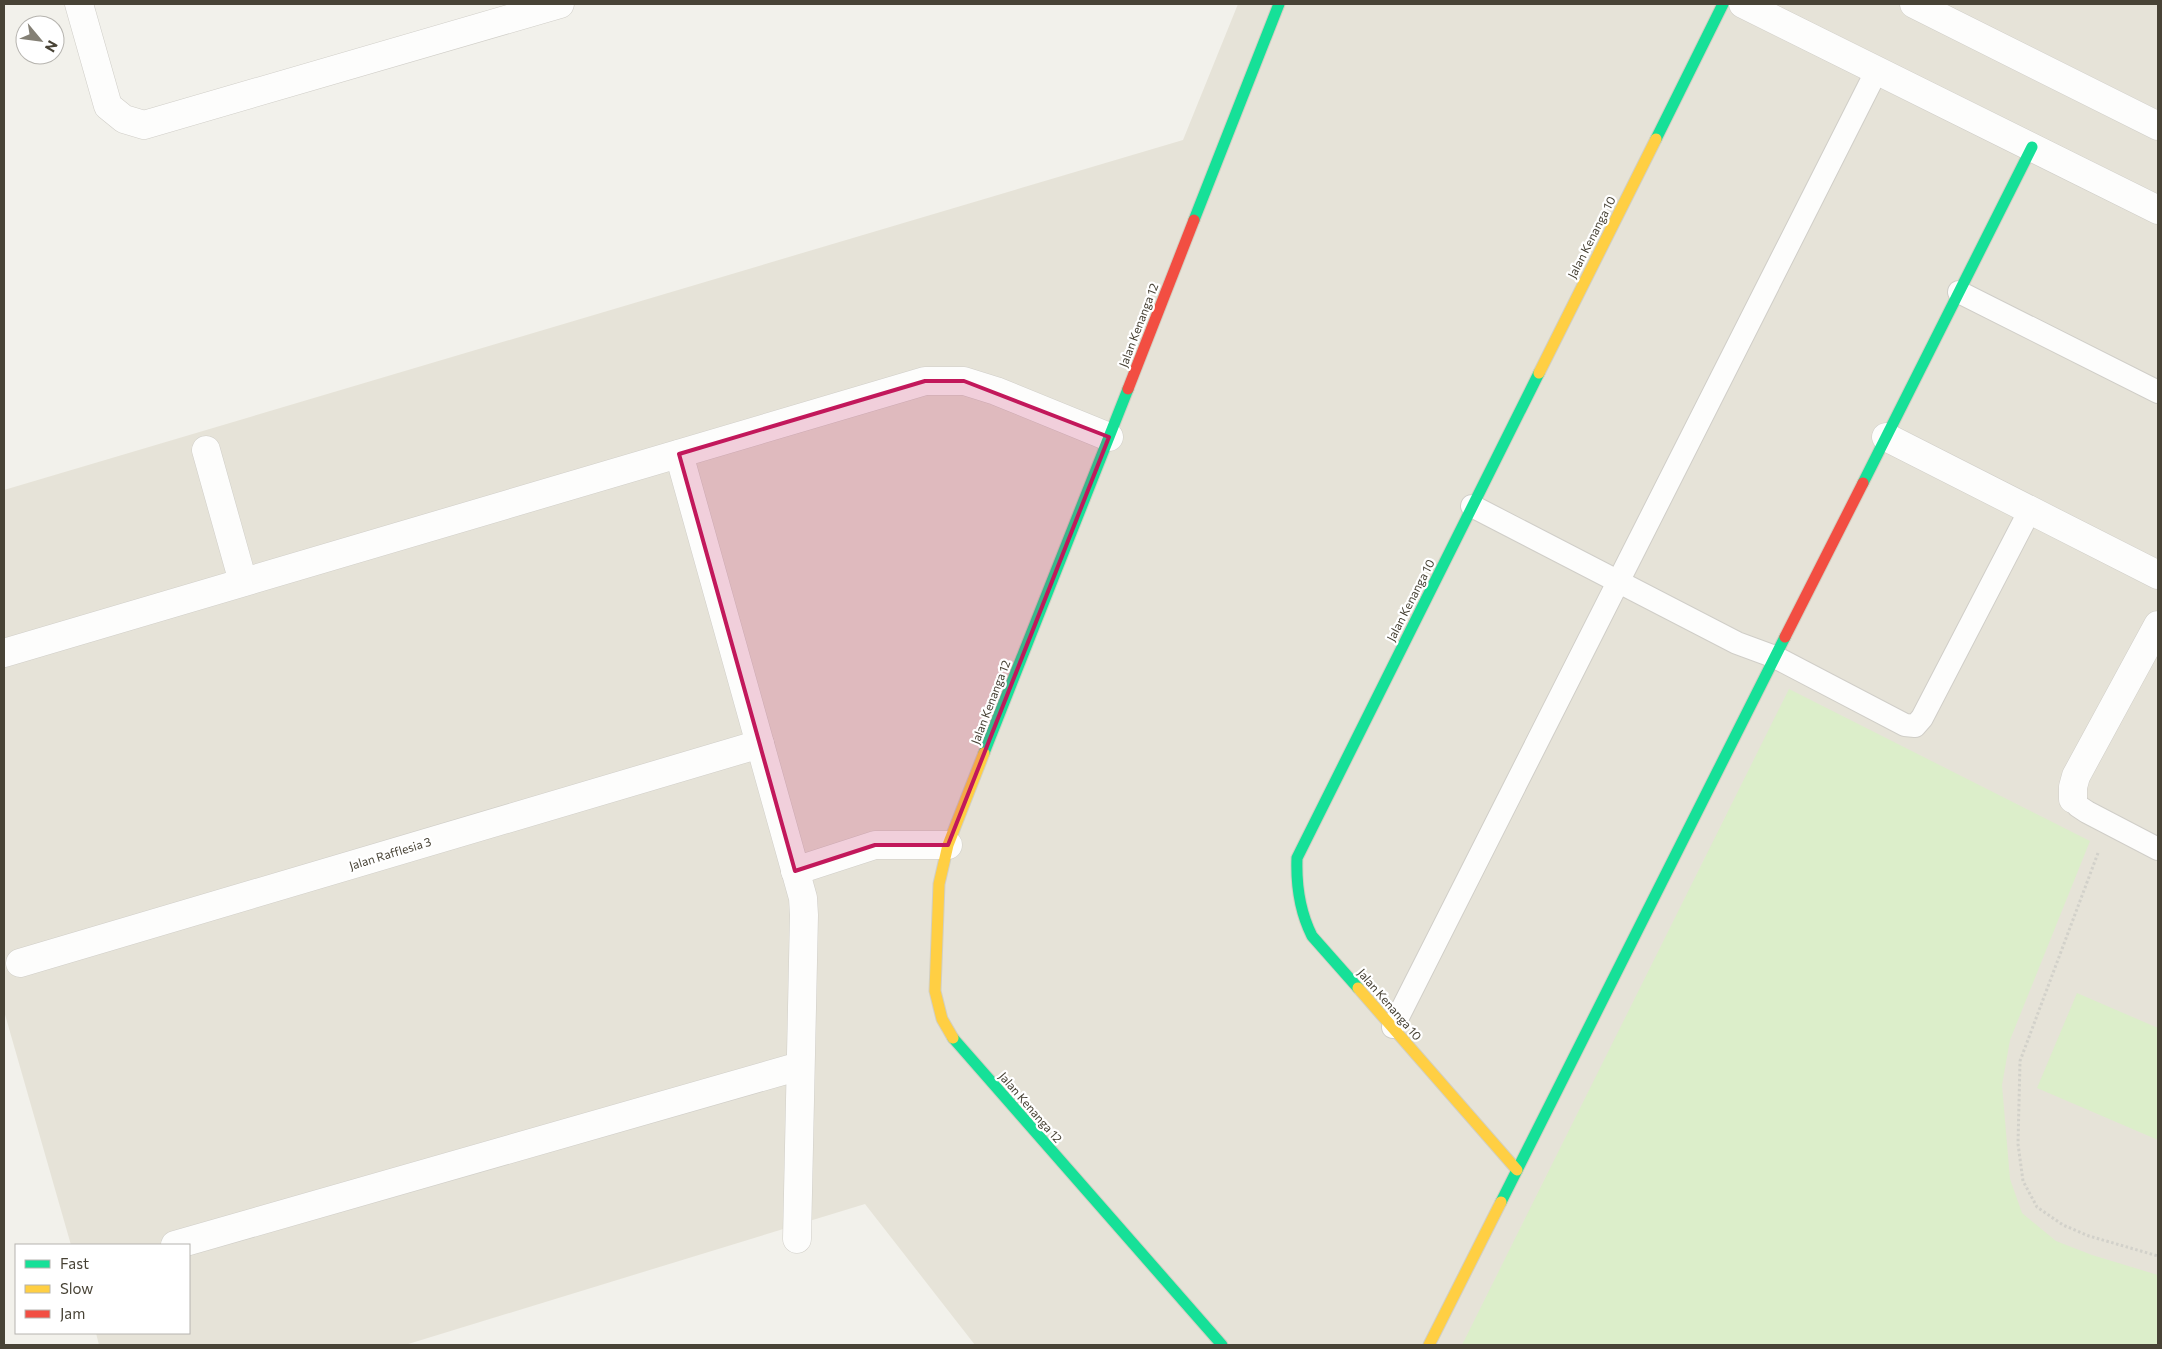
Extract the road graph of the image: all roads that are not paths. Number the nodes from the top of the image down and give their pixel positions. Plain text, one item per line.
1 (79, 4) edge
2 (560, 4) edge
3 (1279, 4) edge
4 (1723, 4) edge
5 (1743, 4) edge
6 (1914, 4) edge
7 (1877, 70) junction
8 (2158, 126) edge
9 (2032, 147) junction
10 (2158, 210) edge
11 (1959, 292) junction
12 (2158, 392) edge
13 (1886, 436) junction
14 (1109, 437) junction
15 (206, 450) dead end
16 (679, 454) junction
17 (1472, 506) junction
18 (2030, 510) junction
19 (2158, 575) edge
20 (242, 582) junction
21 (1618, 582) junction
22 (2158, 625) edge
23 (4, 652) edge
24 (1775, 657) junction
25 (760, 744) junction
26 (2073, 798) joint
27 (948, 845) junction
28 (2158, 849) edge
29 (796, 871) junction
30 (20, 963) dead end
31 (1393, 1028) junction
32 (800, 1066) junction
33 (1517, 1170) junction
34 (797, 1239) dead end
35 (178, 1244) edge
36 (1222, 1345) edge
37 (1430, 1345) edge

1 - 2 street
3 - 14 street, Jalan Kenanga 12
4 - 17 street, Jalan Kenanga 10
5 - 7 street
6 - 8 street
7 - 9 street
7 - 21 lane
9 - 10 street
9 - 11 street
11 - 12 lane
11 - 13 street
13 - 18 street
13 - 24 street
14 - 16 street
14 - 27 street, Jalan Kenanga 12
15 - 20 street
16 - 20 street
16 - 25 street
17 - 21 lane
17 - 31 street, Jalan Kenanga 10
18 - 19 street
18 - 24 lane
20 - 23 street
21 - 24 lane
21 - 31 lane
22 - 26 street
24 - 33 street
25 - 29 street
25 - 30 street, Jalan Rafflesia 3
26 - 28 lane
27 - 29 street
27 - 36 street, Jalan Kenanga 12
29 - 32 street
31 - 33 street, Jalan Kenanga 10
32 - 34 street
32 - 35 street
33 - 37 street

